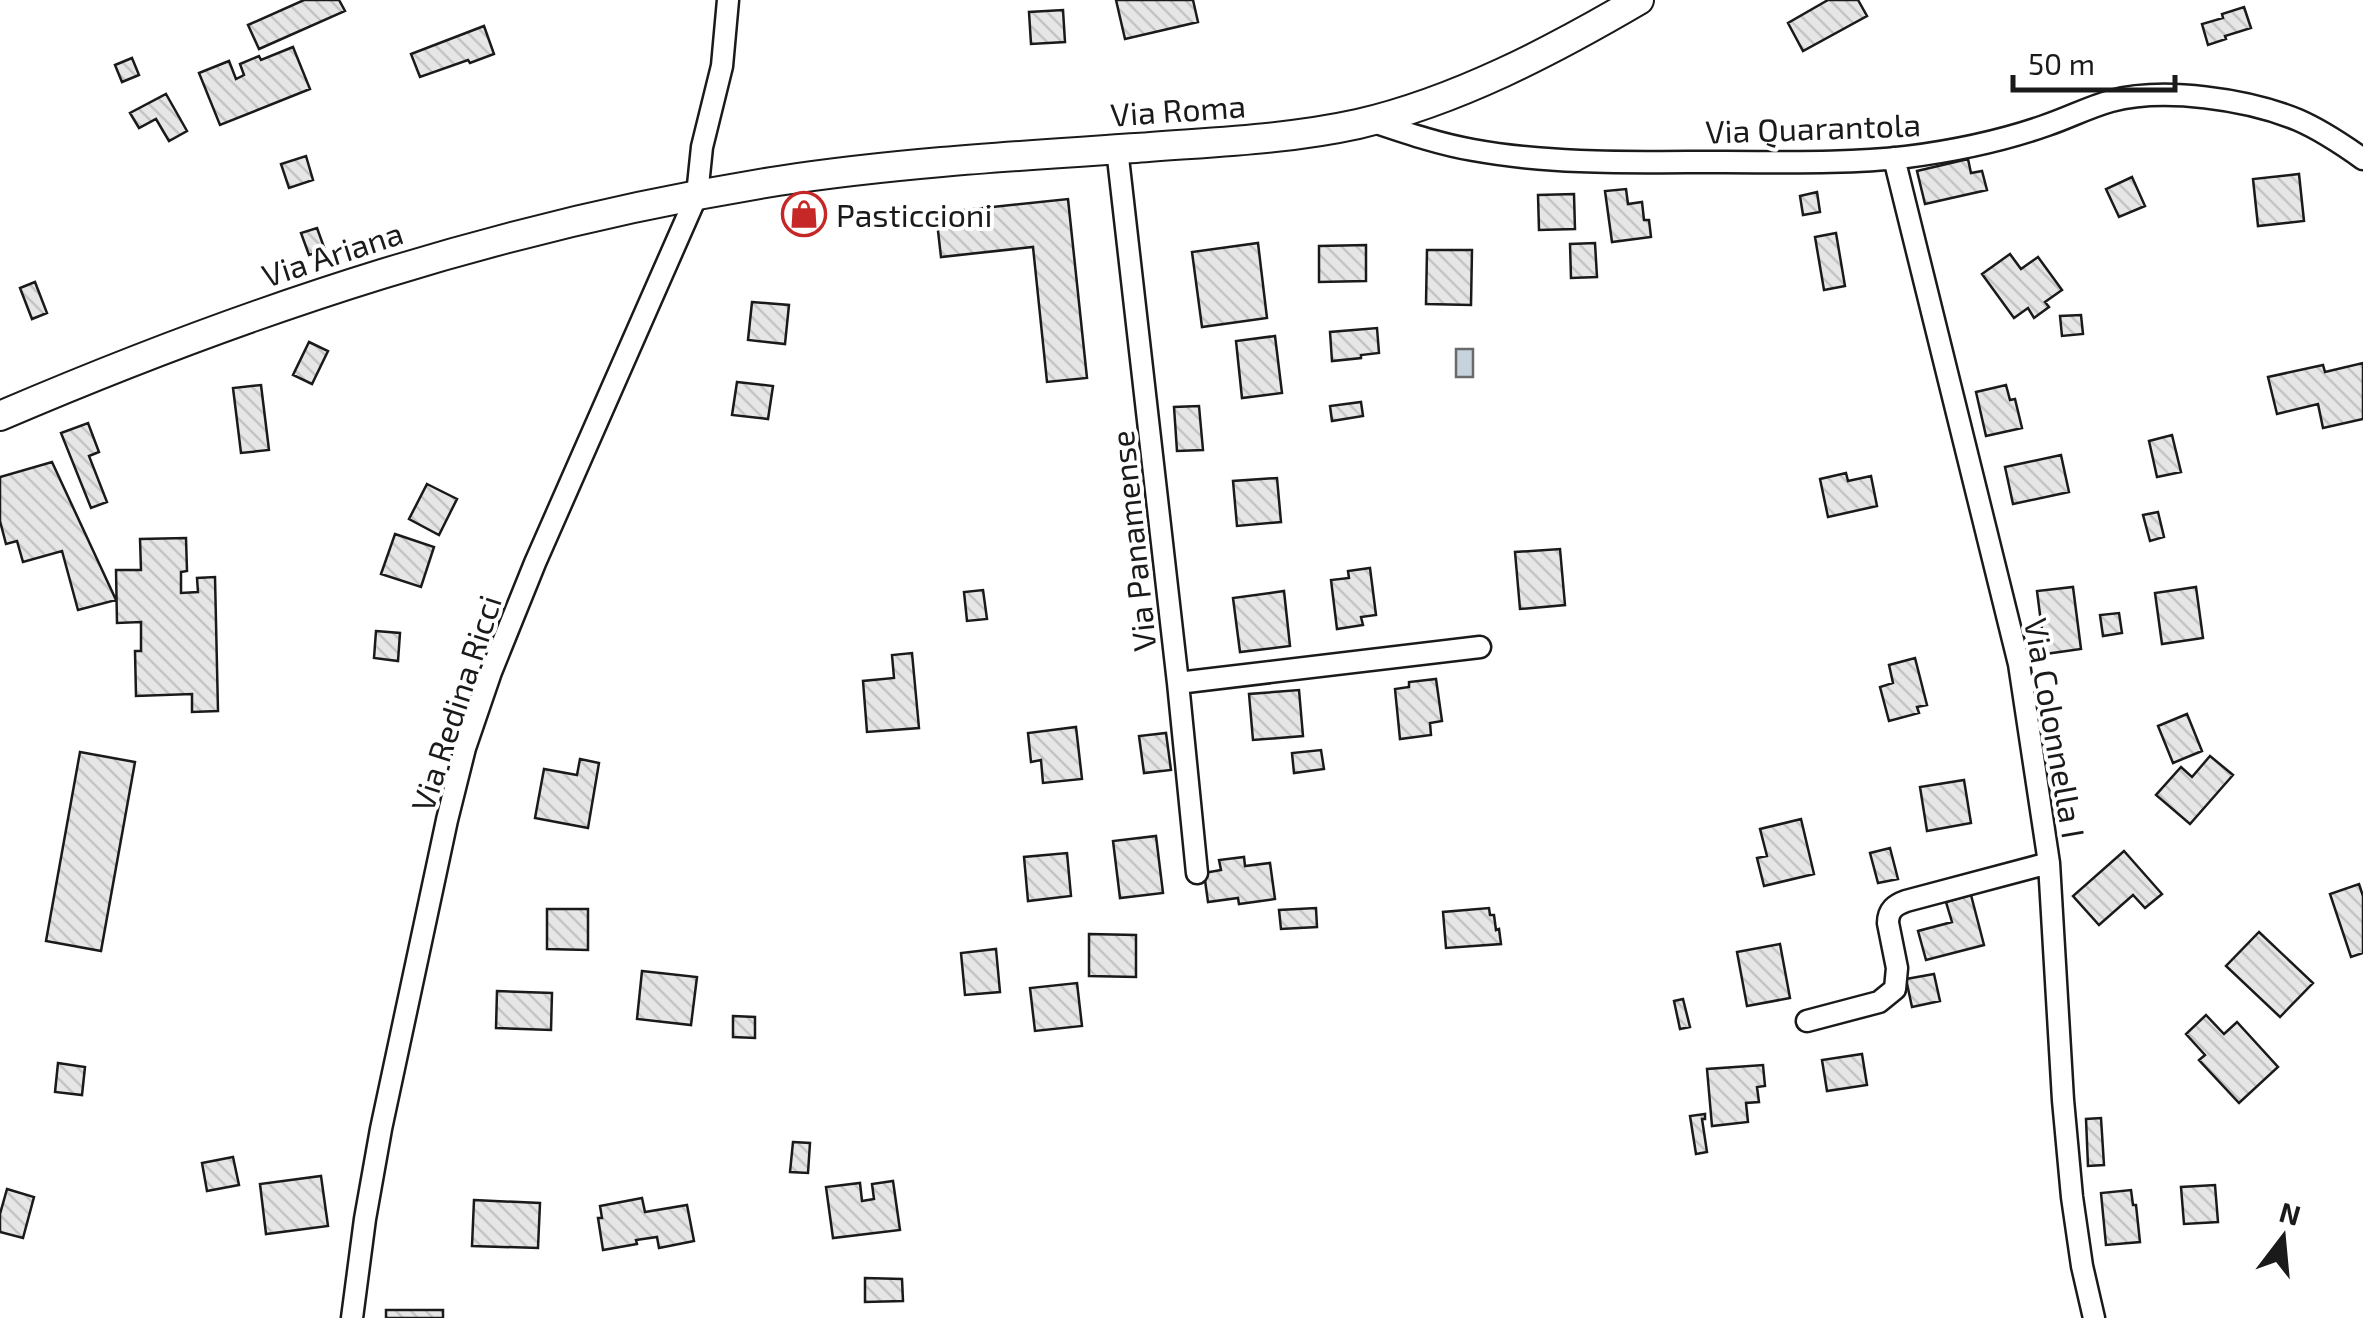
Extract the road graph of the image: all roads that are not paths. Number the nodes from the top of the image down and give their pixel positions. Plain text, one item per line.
1 (728, 0) edge
2 (1639, 0) edge
3 (1369, 121) junction
4 (1118, 149) junction
5 (1894, 158) junction
6 (2363, 159) edge
7 (697, 195) junction
8 (0, 416) edge
9 (1480, 648) dead end
10 (1178, 683) junction
11 (2048, 864) junction
12 (1197, 873) dead end
13 (1807, 1021) dead end
14 (352, 1318) edge
15 (2094, 1318) edge

1 - 7 street, Via Redina Ricci
2 - 3 main road, Via Roma
3 - 4 main road, Via Roma
3 - 5 street, Via Quarantola
4 - 7 main road, Via Roma
4 - 10 street, Via Panamense
5 - 6 street, Via Quarantola
5 - 11 street, Via Colonnella I
7 - 8 main road, Via Ariana
7 - 14 street, Via Redina Ricci
9 - 10 street, Via Panamense
10 - 12 street
11 - 13 street
11 - 15 street, Via Colonnella I

